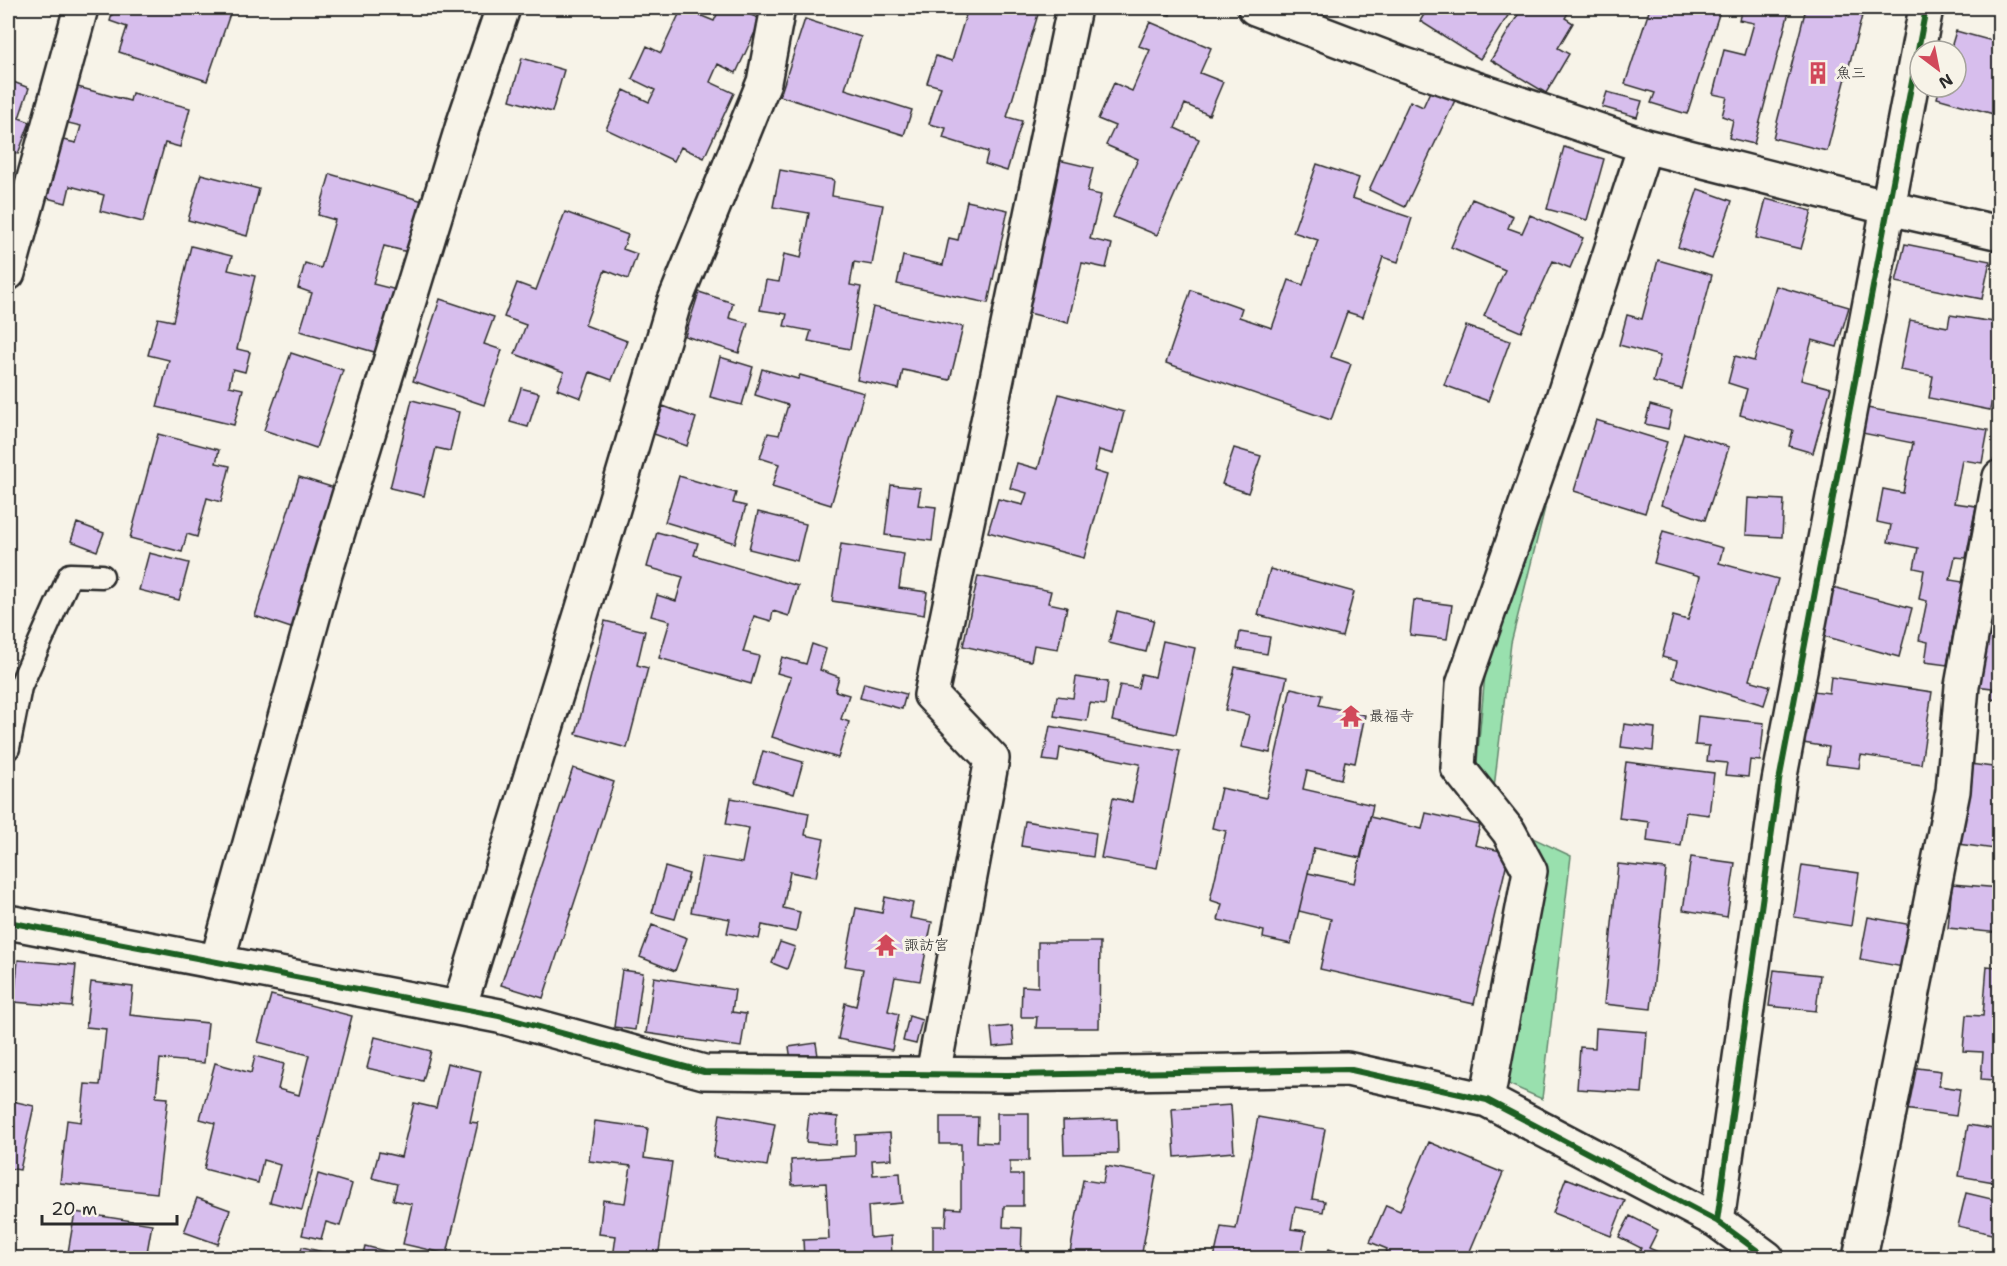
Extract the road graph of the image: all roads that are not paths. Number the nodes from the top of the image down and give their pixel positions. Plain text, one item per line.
1 (81, 8) edge
2 (502, 8) edge
3 (778, 8) edge
4 (1074, 8) edge
5 (1255, 8) edge
6 (1926, 8) edge
7 (1645, 146) junction
8 (1889, 208) junction
9 (2000, 233) edge
10 (8, 273) edge
11 (2000, 477) edge
12 (102, 576) dead end
13 (8, 748) edge
14 (8, 922) edge
15 (217, 962) junction
16 (459, 1008) junction
17 (933, 1074) junction
18 (1486, 1100) junction
19 (1717, 1221) junction
20 (1767, 1258) edge
21 (1860, 1258) edge

1 - 10 street
2 - 15 street
3 - 16 street
4 - 17 street
5 - 7 street
6 - 8 street
7 - 8 street
7 - 18 street
8 - 9 street
8 - 19 street
11 - 21 street
12 - 13 lane
14 - 15 street
15 - 16 street
16 - 17 street
17 - 18 street
18 - 19 street
19 - 20 street

